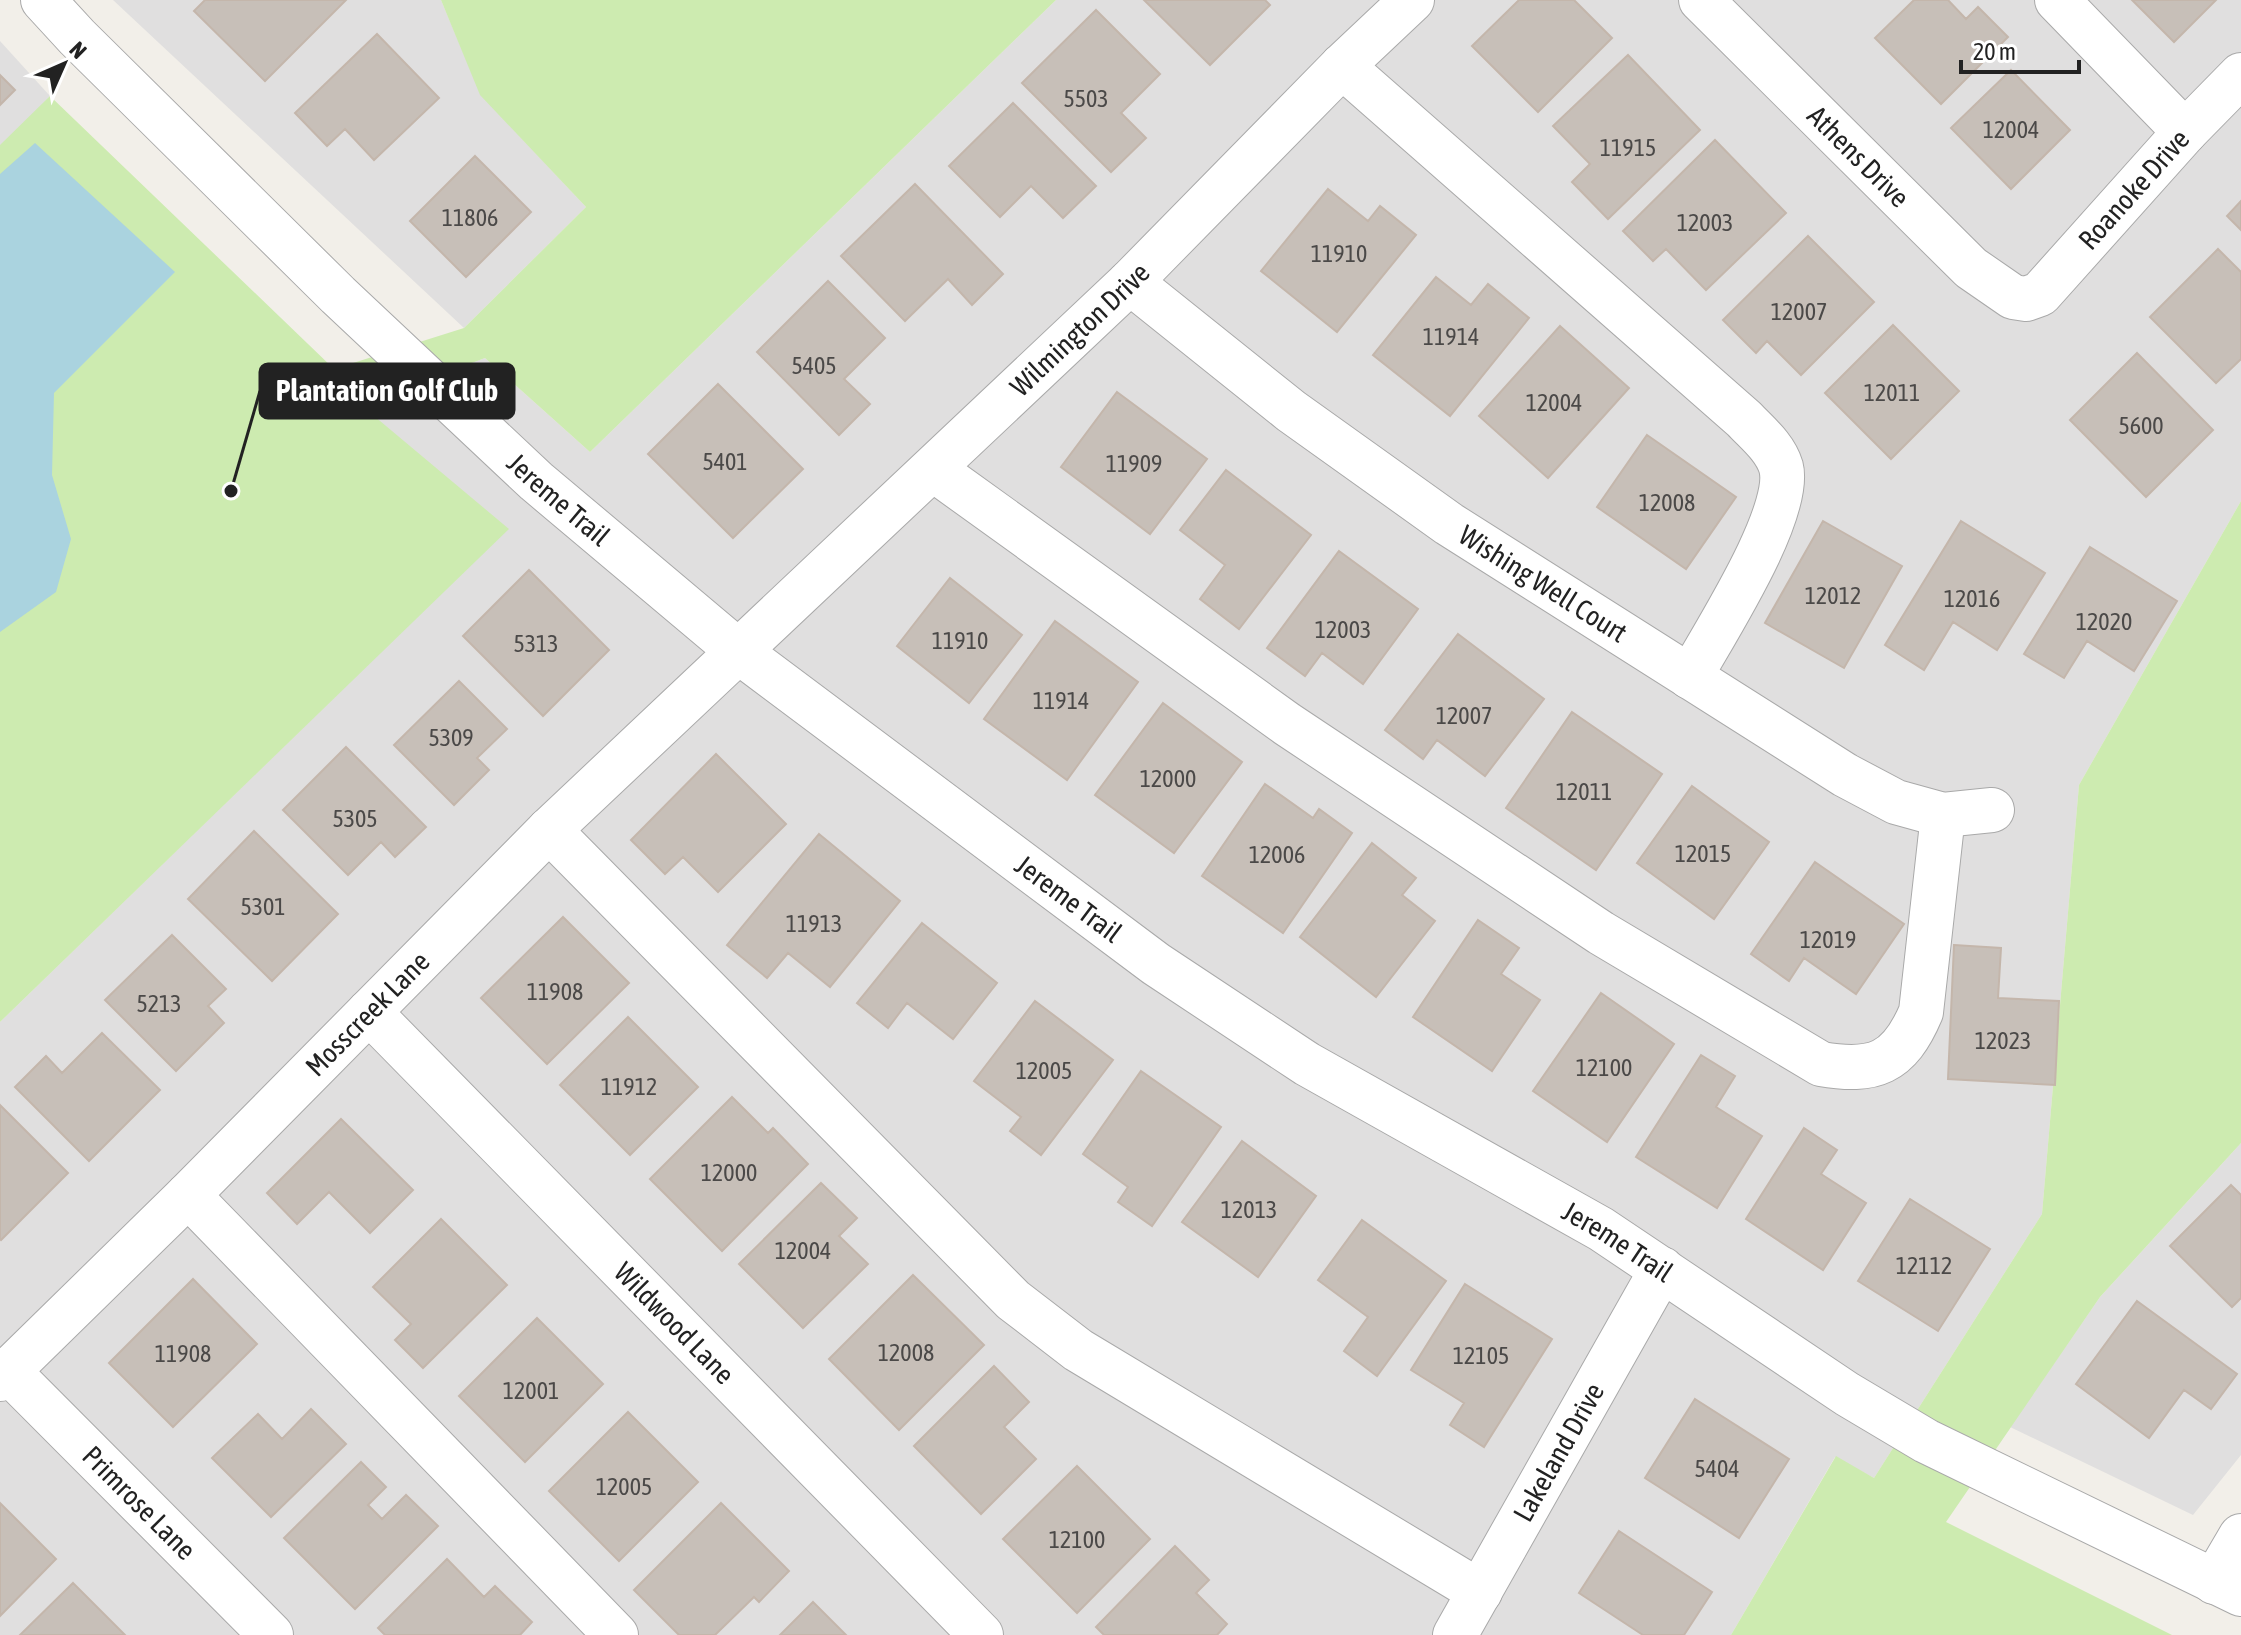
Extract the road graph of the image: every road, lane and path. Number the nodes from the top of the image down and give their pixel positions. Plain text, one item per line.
1 (43, 0) edge
2 (1412, 0) edge
3 (1701, 0) edge
4 (2057, 0) edge
5 (1342, 66) junction
6 (2241, 75) edge
7 (2185, 132) junction
8 (1130, 282) junction
9 (2026, 299) joint
10 (933, 469) junction
11 (738, 651) junction
12 (1690, 677) junction
13 (1992, 810) dead end
14 (1943, 815) junction
15 (549, 830) junction
16 (369, 1012) junction
17 (188, 1195) junction
18 (1662, 1269) junction
19 (4, 1375) edge
20 (2241, 1536) edge
21 (2228, 1588) edge
22 (1480, 1592) junction
23 (271, 1635) edge
24 (616, 1635) edge
25 (981, 1635) edge
26 (1455, 1635) edge

1 - 11 street, Jereme Trail
2 - 5 street, Wilmington Drive
3 - 9 street, Athens Drive
4 - 7 street
5 - 8 street, Wilmington Drive
5 - 12 street
6 - 7 street, Roanoke Drive
7 - 9 street, Roanoke Drive
8 - 10 street, Wilmington Drive
8 - 12 street, Wishing Well Court
10 - 11 street, Wilmington Drive
10 - 14 street
11 - 15 street, Mosscreek Lane
11 - 18 street, Jereme Trail
12 - 14 street, Wishing Well Court
13 - 14 street, Wishing Well Court
15 - 16 street, Mosscreek Lane
15 - 22 street
16 - 17 street, Mosscreek Lane
16 - 25 street, Wildwood Lane
17 - 19 street, Mosscreek Lane
17 - 24 street
18 - 21 street, Jereme Trail
18 - 22 street, Lakeland Drive
19 - 23 street, Primrose Lane
20 - 21 street
22 - 26 street, Lakeland Drive

